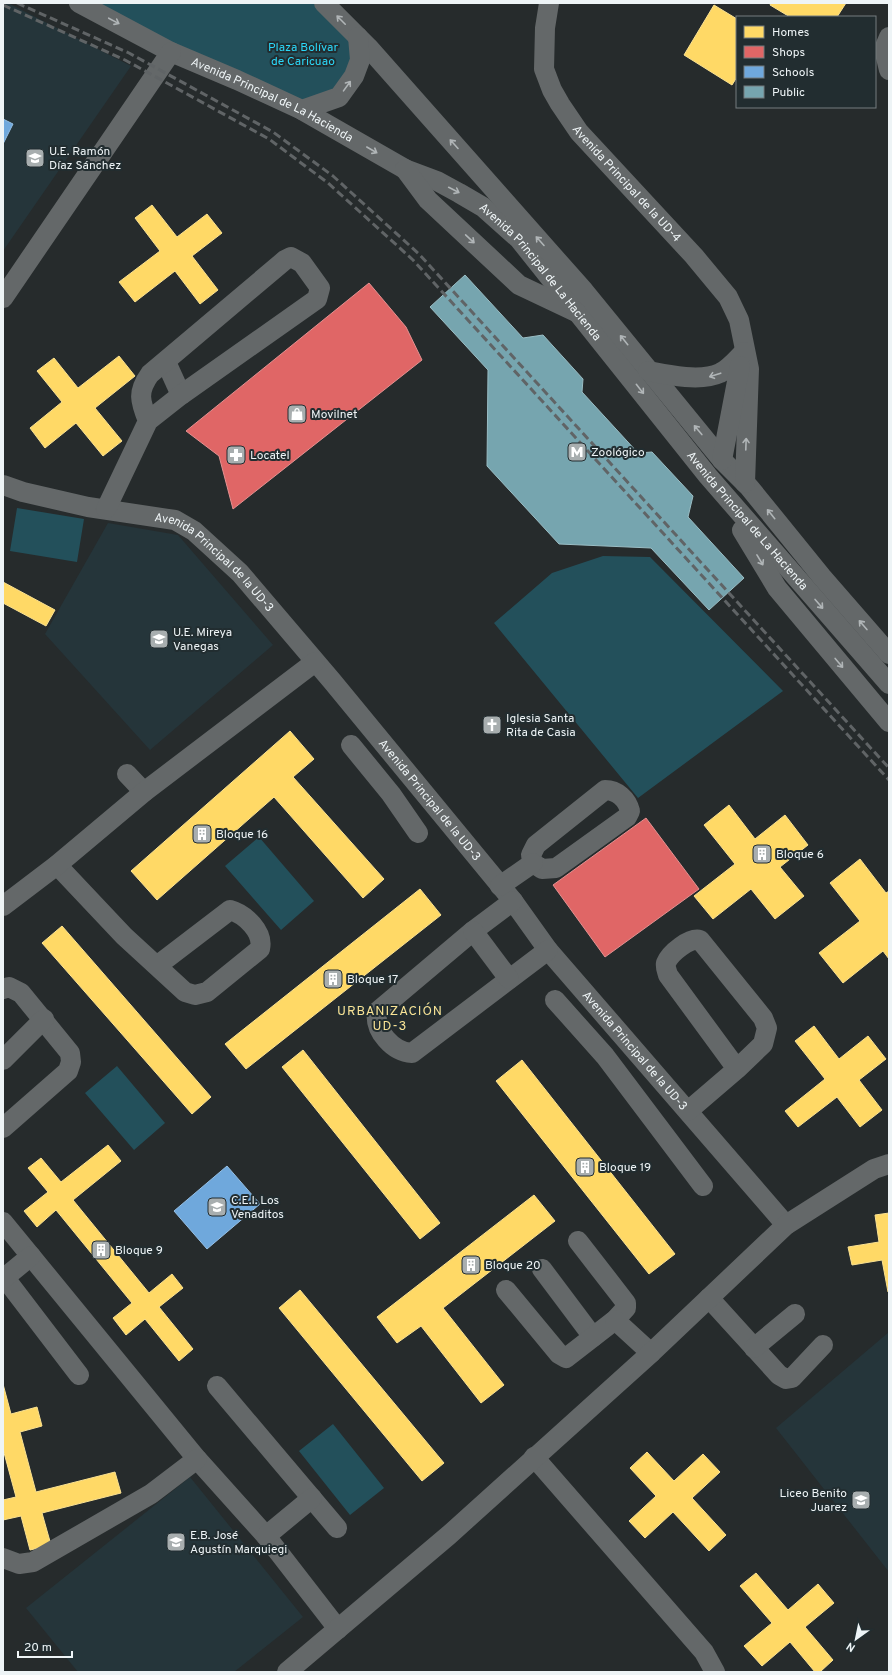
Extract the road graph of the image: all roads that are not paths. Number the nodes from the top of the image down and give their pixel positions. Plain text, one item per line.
1 (79, 3) edge
2 (324, 3) edge
3 (549, 3) edge
4 (358, 36) junction
5 (889, 37) edge
6 (171, 52) junction
7 (889, 70) edge
8 (302, 110) junction
9 (406, 169) junction
10 (3, 298) edge
11 (581, 315) junction
12 (745, 351) junction
13 (166, 362) junction
14 (648, 371) junction
15 (181, 395) junction
16 (148, 421) junction
17 (722, 460) junction
18 (708, 476) junction
19 (745, 483) junction
20 (3, 485) edge
21 (730, 501) junction
22 (106, 509) junction
23 (889, 654) edge
24 (315, 662) junction
25 (889, 684) edge
26 (889, 722) edge
27 (351, 745) dead end
28 (127, 774) dead end
29 (412, 779) junction
30 (144, 792) junction
31 (391, 794) junction
32 (418, 833) dead end
33 (533, 863) junction
34 (57, 865) junction
35 (500, 886) junction
36 (513, 901) junction
37 (3, 906) edge
38 (473, 931) junction
39 (548, 950) junction
40 (158, 965) junction
41 (509, 979) junction
42 (3, 989) edge
43 (555, 1000) dead end
44 (44, 1019) junction
45 (627, 1040) junction
46 (605, 1056) junction
47 (3, 1060) edge
48 (737, 1069) junction
49 (688, 1111) junction
50 (3, 1128) edge
51 (889, 1164) edge
52 (703, 1186) dead end
53 (3, 1222) edge
54 (786, 1225) junction
55 (578, 1241) dead end
56 (31, 1256) junction
57 (542, 1269) dead end
58 (4, 1278) edge
59 (506, 1290) dead end
60 (708, 1298) junction
61 (795, 1314) dead end
62 (615, 1320) junction
63 (593, 1337) junction
64 (823, 1346) dead end
65 (754, 1348) junction
66 (651, 1353) junction
67 (79, 1375) dead end
68 (217, 1386) dead end
69 (534, 1457) junction
70 (197, 1459) junction
71 (312, 1498) junction
72 (337, 1528) dead end
73 (266, 1536) junction
74 (3, 1558) edge
75 (338, 1629) junction
76 (287, 1672) edge
77 (715, 1672) edge

1 -> 6 street, Avenida Principal de La Hacienda
4 -> 2 street, Avenida Principal de La Hacienda
3 - 12 street, Avenida Principal de la UD-4
8 -> 4 street
14 -> 4 street, Avenida Principal de La Hacienda
5 - 7 street
6 - 8 street, Avenida Principal de La Hacienda
6 - 10 street
8 -> 9 street, Avenida Principal de La Hacienda
9 -> 11 street
9 -> 11 street, Avenida Principal de La Hacienda
11 -> 18 street, Avenida Principal de La Hacienda
12 -> 14 street
12 - 17 street, Avenida Principal de la UD-4
19 -> 12 street, Avenida Principal de la UD-4
13 - 15 street
13 - 15 street
13 - 16 street
17 -> 14 street, Avenida Principal de La Hacienda
15 - 16 street
16 - 22 street
17 - 18 street
17 - 19 street, Avenida Principal de La Hacienda
18 - 21 street, Avenida Principal de La Hacienda
19 - 21 street
23 -> 19 street, Avenida Principal de La Hacienda
20 - 22 street, Avenida Principal de la UD-3
21 -> 25 street, Avenida Principal de La Hacienda
21 -> 26 street
22 - 24 street, Avenida Principal de la UD-3
24 - 29 street, Avenida Principal de la UD-3
24 - 30 street
27 - 31 street
28 - 30 street
29 - 31 street
29 - 35 street, Avenida Principal de la UD-3
30 - 34 street
31 - 32 street
33 - 33 street
33 - 35 street
34 - 37 street
34 - 40 street
35 - 36 street, Avenida Principal de la UD-3
36 - 38 street
36 - 39 street, Avenida Principal de la UD-3
38 - 41 street
38 - 41 street
39 - 41 street
39 - 45 street, Avenida Principal de la UD-3
40 - 40 street
42 - 44 street
43 - 46 street
44 - 47 street
44 - 50 street
45 - 46 street
45 - 49 street, Avenida Principal de la UD-3
46 - 52 street
48 - 48 street
48 - 49 street
49 - 54 street, Avenida Principal de la UD-3
51 - 54 street
53 - 56 street
54 - 60 street
55 - 62 street
56 - 58 street
56 - 70 street
57 - 63 street
58 - 67 street
59 - 63 street
60 - 65 street
60 - 66 street
61 - 65 street
62 - 63 street
62 - 66 street
64 - 65 street
66 - 69 street
68 - 71 street
69 - 75 street
69 - 77 street
70 - 73 street
70 - 74 street
71 - 72 street
71 - 73 street
73 - 75 street
75 - 76 street

